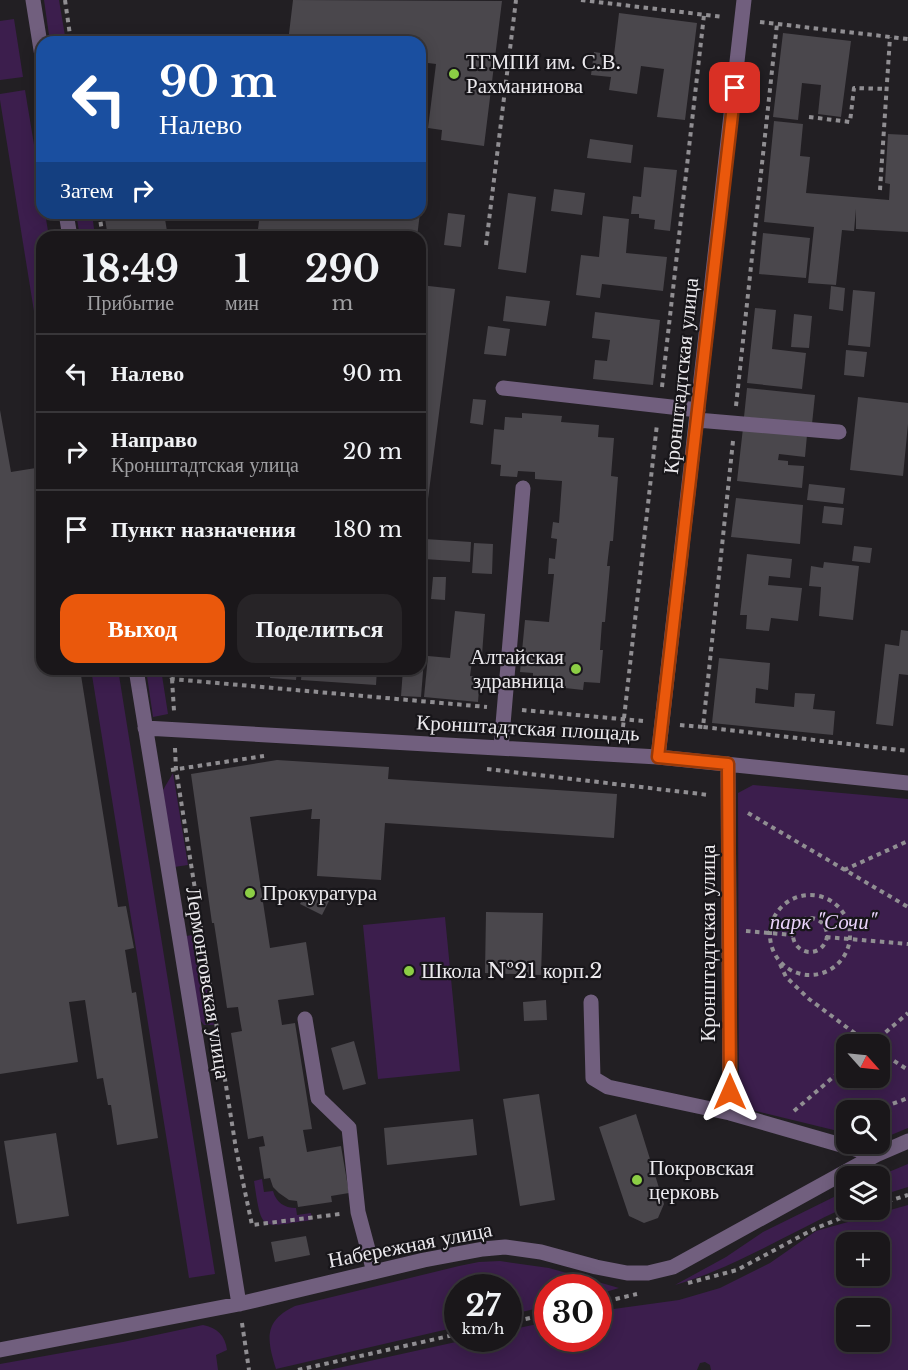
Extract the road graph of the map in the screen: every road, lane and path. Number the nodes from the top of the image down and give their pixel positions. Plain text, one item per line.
1 (33, 0) edge
2 (65, 0) edge
3 (516, 0) edge
4 (744, 0) edge
5 (777, 24) dead end
6 (39, 36) edge
7 (70, 36) edge
8 (890, 37) dead end
9 (887, 89) junction
10 (809, 117) dead end
11 (880, 190) dead end
12 (486, 245) dead end
13 (503, 388) dead end
14 (698, 415) junction
15 (735, 423) junction
16 (838, 432) dead end
17 (523, 488) dead end
18 (137, 675) edge
19 (170, 675) edge
20 (504, 709) junction
21 (646, 722) dead end
22 (669, 724) dead end
23 (703, 727) junction
24 (145, 728) junction
25 (501, 748) junction
26 (908, 750) edge
27 (267, 755) dead end
28 (658, 757) junction
29 (728, 764) junction
30 (176, 769) junction
31 (482, 769) dead end
32 (152, 772) junction
33 (908, 783) edge
34 (729, 802) junction
35 (908, 841) edge
36 (844, 870) junction
37 (908, 907) edge
38 (729, 929) junction
39 (769, 932) junction
40 (793, 934) junction
41 (826, 937) junction
42 (850, 939) junction
43 (908, 944) edge
44 (780, 963) junction
45 (591, 1002) dead end
46 (908, 1013) edge
47 (305, 1019) dead end
48 (856, 1034) edge
49 (882, 1034) edge
50 (890, 1058) edge
51 (908, 1070) edge
52 (836, 1075) edge
53 (908, 1098) edge
54 (890, 1105) edge
55 (730, 1113) junction
56 (776, 1126) junction
57 (908, 1141) edge
58 (876, 1155) junction
59 (908, 1195) edge
60 (890, 1201) edge
61 (358, 1212) junction
62 (836, 1220) edge
63 (374, 1272) junction
64 (677, 1286) dead end
65 (646, 1292) dead end
66 (612, 1300) edge
67 (240, 1304) junction
68 (444, 1337) edge
69 (0, 1350) edge
70 (249, 1370) edge
71 (298, 1370) edge

1 - 6 street
2 - 7 path
3 - 12 path
4 - 14 street, Кронштадтская улица
5 - 15 path
8 - 9 path
9 - 10 path
9 - 11 path
13 - 14 street
14 - 15 street
14 - 28 street, Кронштадтская улица
15 - 16 street
15 - 23 path
17 - 20 street
18 - 24 street, Лермонтовская улица
19 - 20 path
20 - 21 path
20 - 25 street
22 - 23 path
23 - 26 path
24 - 25 street, Кронштадтская площадь
24 - 32 street, Лермонтовская улица
25 - 28 street, Кронштадтская площадь
27 - 30 path
28 - 29 street, Кронштадтская площадь
29 - 33 street, Кронштадтская площадь
29 - 34 street, Кронштадтская улица
30 - 32 path
30 - 61 path
31 - 34 path
32 - 67 street, Лермонтовская улица
34 - 36 path
34 - 38 street, Кронштадтская улица
35 - 36 path
36 - 37 path
38 - 39 path
38 - 55 street, Кронштадтская улица
39 - 40 path
39 - 42 path
39 - 44 path
40 - 41 path
40 - 41 path
41 - 42 path
42 - 43 path
42 - 44 path
44 - 48 path
45 - 55 street
46 - 49 path
47 - 61 street
50 - 51 path
52 - 56 path
53 - 54 path
55 - 56 street
56 - 58 street
57 - 58 street, Набережная улица
58 - 63 street, Набережная улица
59 - 60 path
61 - 63 street
62 - 64 path
63 - 67 street, Набережная улица
65 - 66 path
67 - 69 street, Набережная улица
67 - 70 path
68 - 71 path

